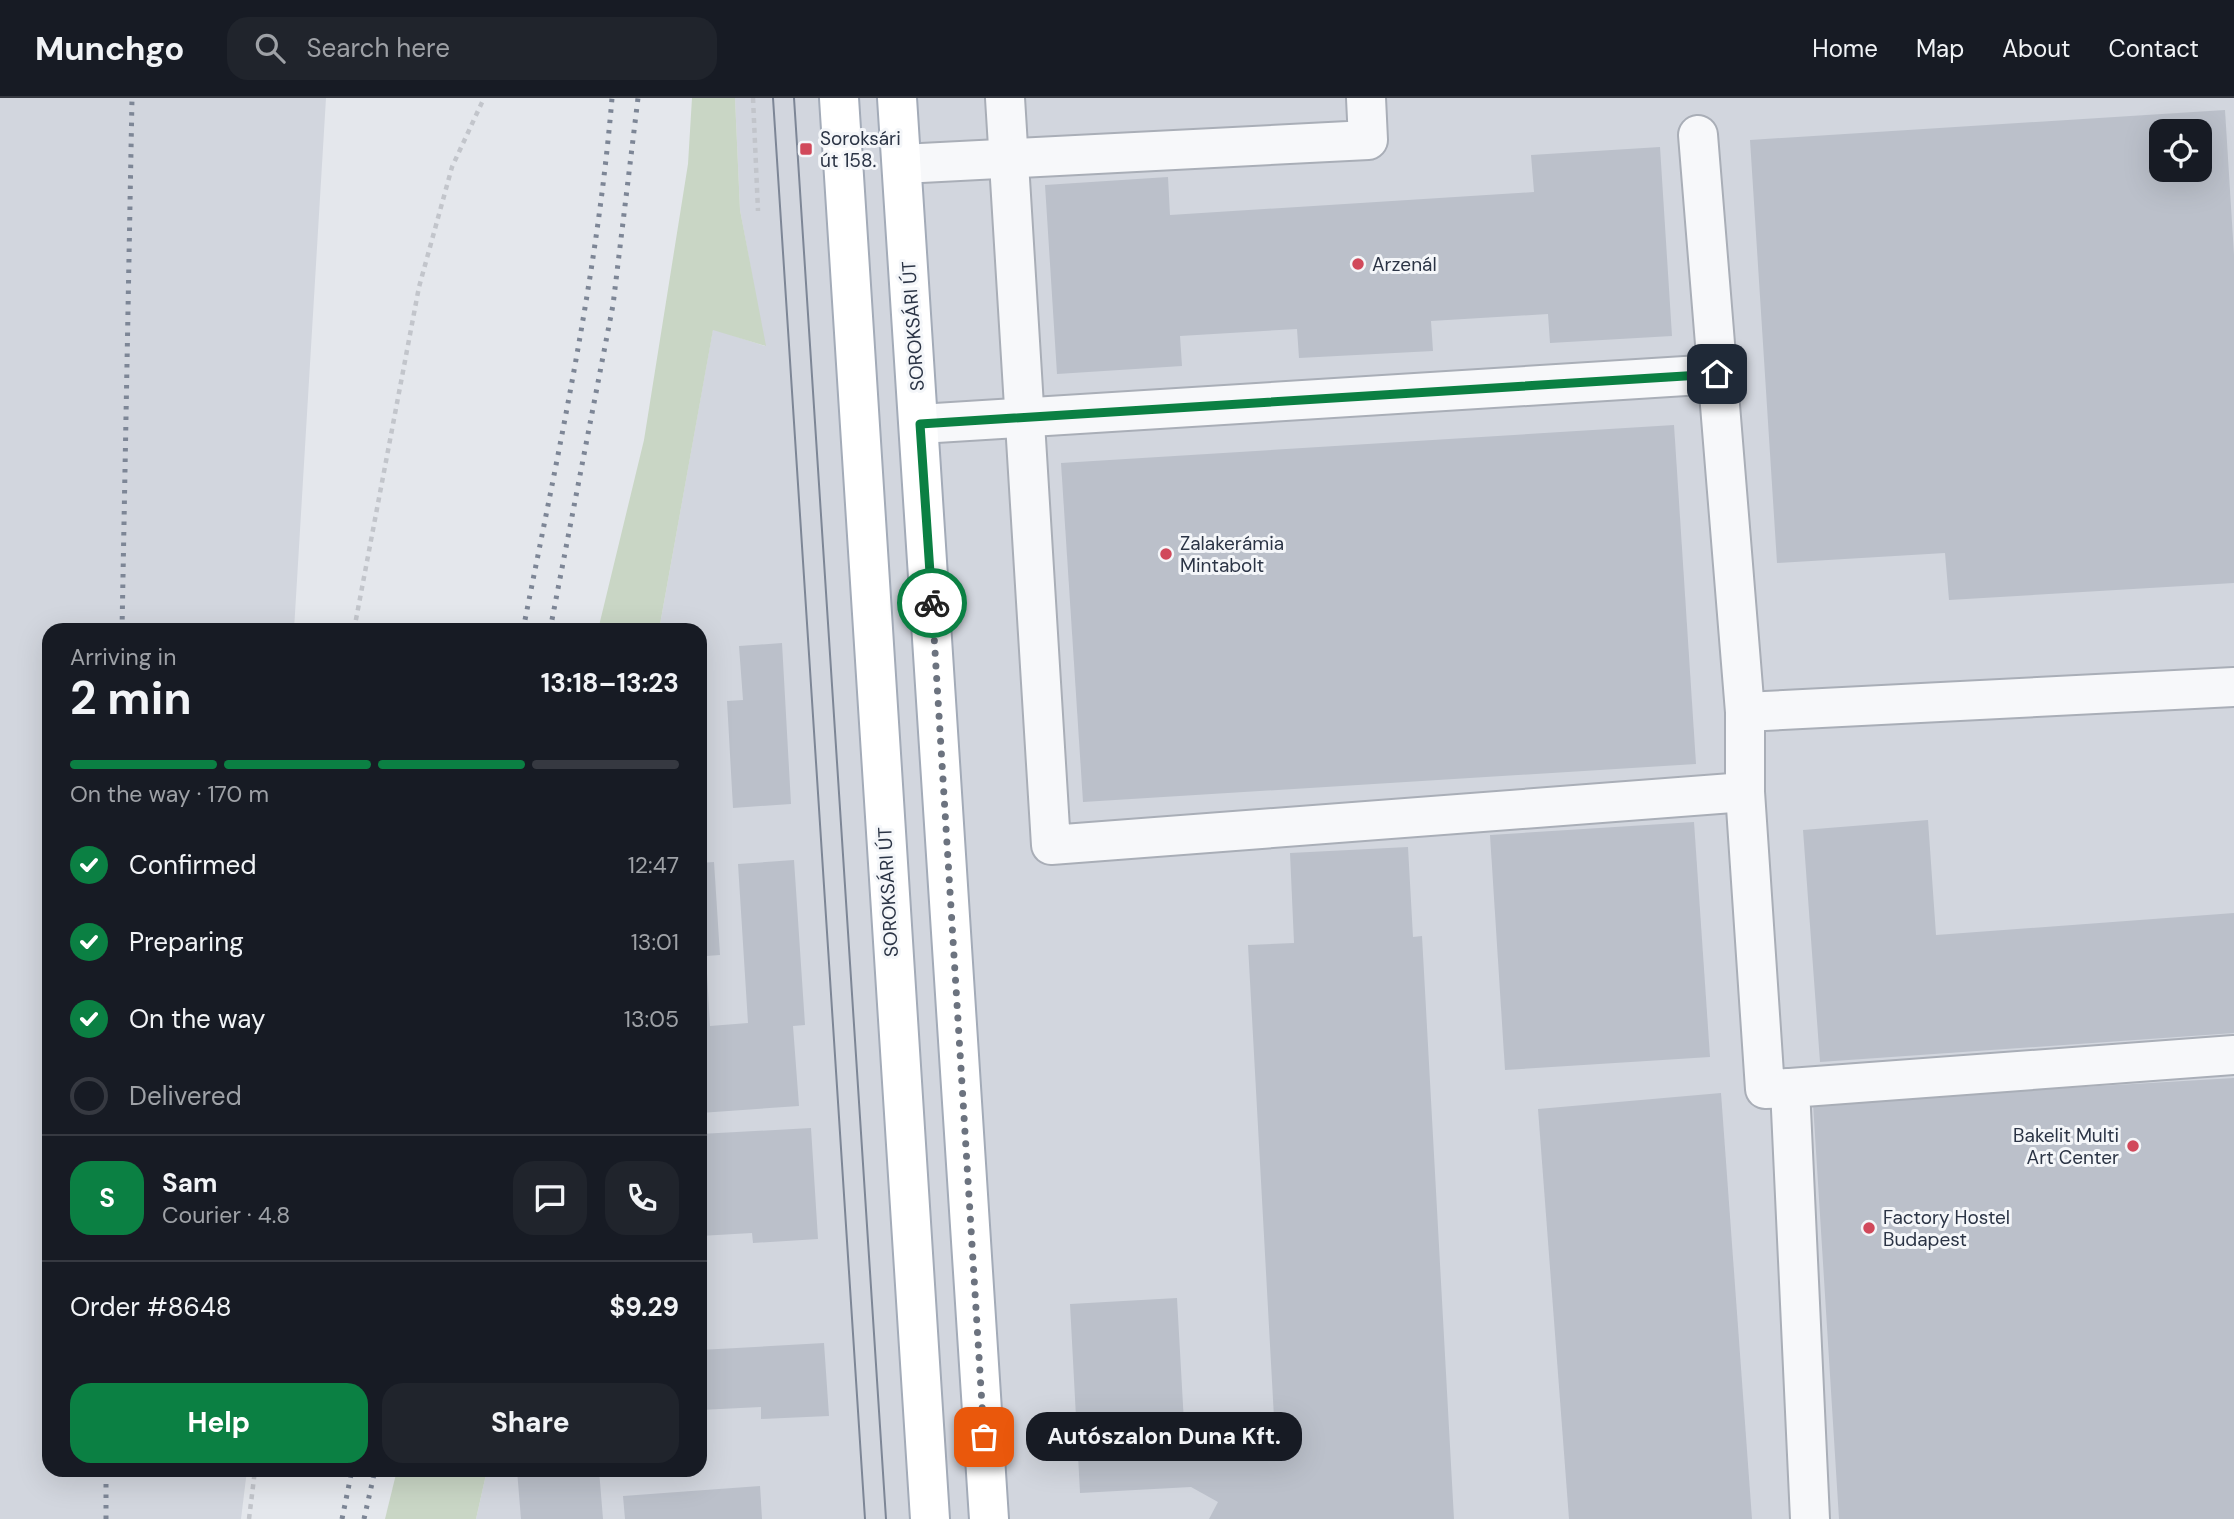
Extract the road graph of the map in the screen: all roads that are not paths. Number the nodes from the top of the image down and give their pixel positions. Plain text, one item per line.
1 (839, 98) edge
2 (897, 98) edge
3 (1005, 98) edge
4 (1366, 98) edge
5 (1698, 135) dead end
6 (1008, 158) junction
7 (902, 164) junction
8 (1717, 374) junction
9 (1024, 417) junction
10 (920, 424) junction
11 (2234, 687) edge
12 (1745, 712) junction
13 (1745, 792) junction
14 (2234, 1055) edge
15 (1790, 1088) junction
16 (930, 1519) edge
17 (989, 1519) edge
18 (1810, 1519) edge

1 - 16 main road, SOROKSÁRI ÚT
2 - 7 main road, SOROKSÁRI ÚT
3 - 6 lane
4 - 6 lane
5 - 8 lane
6 - 7 lane
6 - 9 lane
7 - 10 main road, SOROKSÁRI ÚT
8 - 9 lane
8 - 12 lane
9 - 10 lane
9 - 13 lane
10 - 17 main road, SOROKSÁRI ÚT
11 - 12 lane
12 - 13 lane
13 - 15 lane
14 - 15 lane
15 - 18 lane

